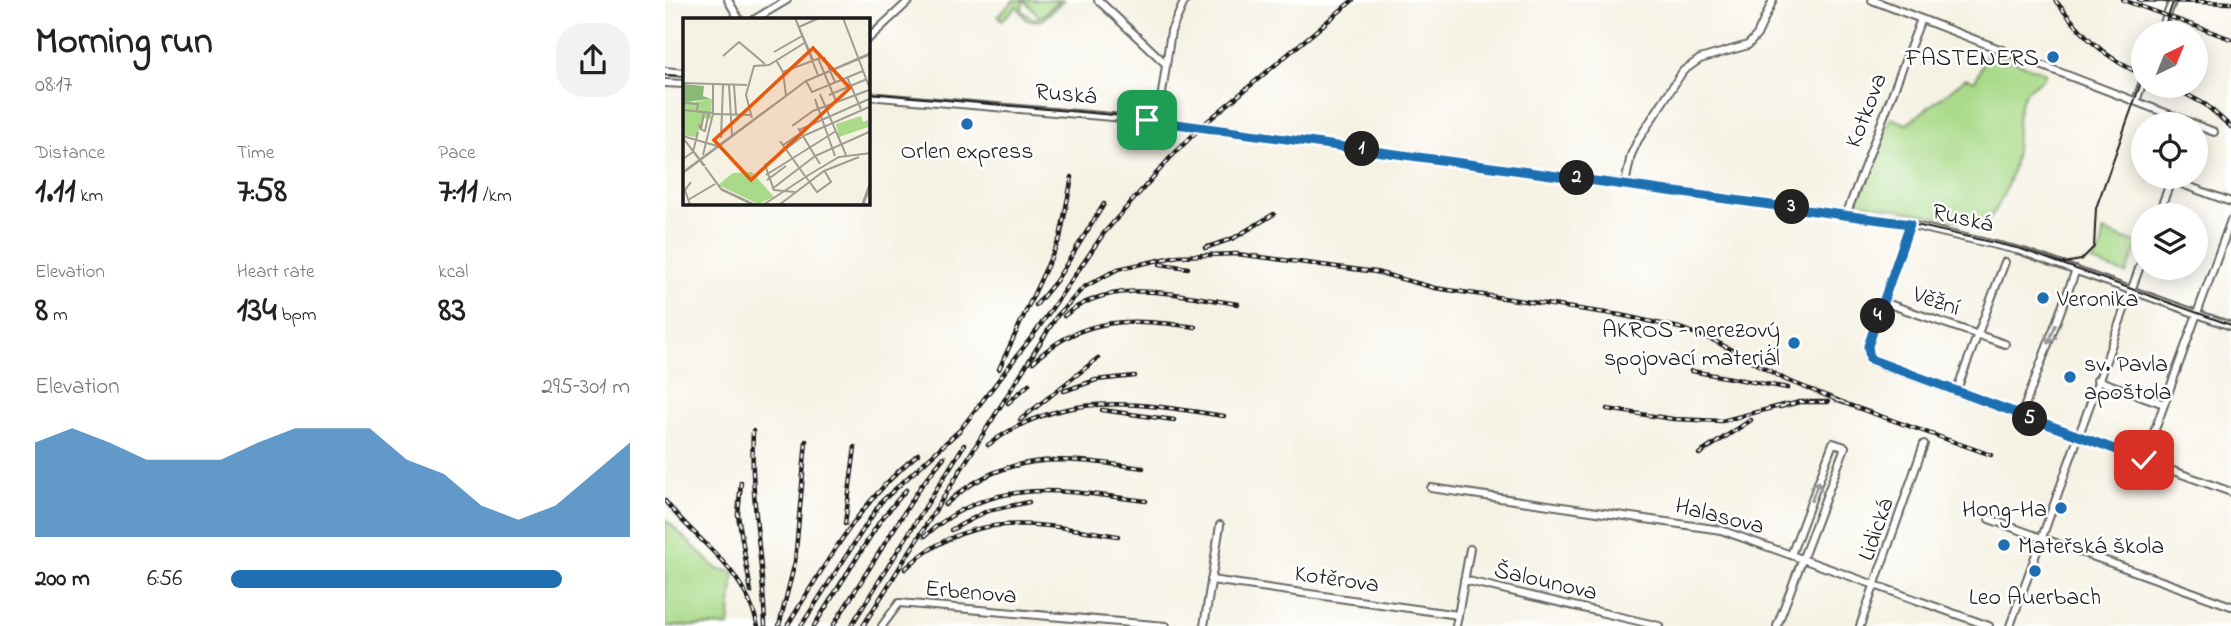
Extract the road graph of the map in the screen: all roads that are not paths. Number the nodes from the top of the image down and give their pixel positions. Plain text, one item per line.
1 (728, 0) edge
2 (787, 0) edge
3 (910, 0) edge
4 (1098, 0) edge
5 (1185, 0) edge
6 (1773, 0) edge
7 (1872, 0) edge
8 (2173, 0) edge
9 (738, 18) edge
10 (757, 18) edge
11 (1921, 19) junction
12 (2165, 21) edge
13 (870, 37) edge
14 (1166, 64) junction
15 (665, 71) edge
16 (683, 73) edge
17 (665, 83) edge
18 (683, 84) edge
19 (870, 94) edge
20 (2137, 98) edge
21 (2136, 101) junction
22 (2163, 112) edge
23 (1158, 121) junction
24 (2208, 130) edge
25 (2214, 132) dead end
26 (1625, 184) junction
27 (2197, 189) edge
28 (2231, 202) edge
29 (1846, 215) junction
30 (2231, 220) edge
31 (1910, 224) junction
32 (2005, 262) dead end
33 (2076, 270) junction
34 (2135, 280) edge
35 (2131, 290) junction
36 (1883, 302) junction
37 (2198, 314) junction
38 (2231, 326) edge
39 (1977, 335) junction
40 (2005, 344) dead end
41 (2097, 380) junction
42 (1956, 393) junction
43 (2164, 404) junction
44 (2021, 416) junction
45 (2077, 436) junction
46 (1924, 444) dead end
47 (2144, 460) junction
48 (1431, 488) dead end
49 (2231, 492) edge
50 (1989, 519) dead end
51 (1220, 524) dead end
52 (2041, 537) junction
53 (1470, 549) dead end
54 (1791, 555) junction
55 (1802, 558) junction
56 (1211, 580) junction
57 (1464, 580) junction
58 (1876, 585) junction
59 (2231, 606) edge
60 (1458, 615) junction
61 (1061, 622) edge
62 (882, 626) edge
63 (1165, 626) edge
64 (1204, 626) edge
65 (1455, 626) edge
66 (1659, 626) edge
67 (1777, 626) edge
68 (1860, 626) edge
69 (1989, 626) edge
70 (2010, 626) edge

1 - 9 street
2 - 10 street
3 - 13 street
4 - 14 street
5 - 14 street
6 - 26 street
7 - 11 street
8 - 12 street
11 - 21 street
11 - 29 street, Kotkova
14 - 23 street
15 - 16 street
17 - 18 street
19 - 23 street, Ruská
20 - 21 street
21 - 22 street
23 - 26 street, Ruská
24 - 25 street
26 - 29 street, Ruská
27 - 28 street
29 - 31 street, Ruská
30 - 37 street
31 - 33 street, Ruská
31 - 36 street
32 - 39 street, Věžní
33 - 35 street, Ruská
33 -> 44 street
34 - 35 street
35 - 37 street, Ruská
35 - 41 street
36 - 39 street, Věžní
36 - 42 street
37 - 38 street, Ruská
37 - 43 street
39 - 40 street, Věžní
39 - 42 street, Věžní
41 - 43 street
41 - 45 street
42 - 44 street
43 - 47 street
44 - 45 street
45 - 47 street
45 - 52 street
46 - 58 street, Lidická
47 - 49 street
48 - 54 street, Halasova
50 - 52 street
51 - 56 street
52 - 59 street
52 - 70 street
53 - 57 street
54 - 55 street, Halasova
54 -> 55 street
55 - 58 street, Halasova
55 - 67 street
56 - 60 street, Kotěrova
56 - 64 street
57 - 60 street
57 - 66 street, Šalounova
58 - 68 street, Lidická
58 - 69 street, Halasova
60 - 65 street
61 - 62 street, Erbenova
61 - 63 street, Erbenova

